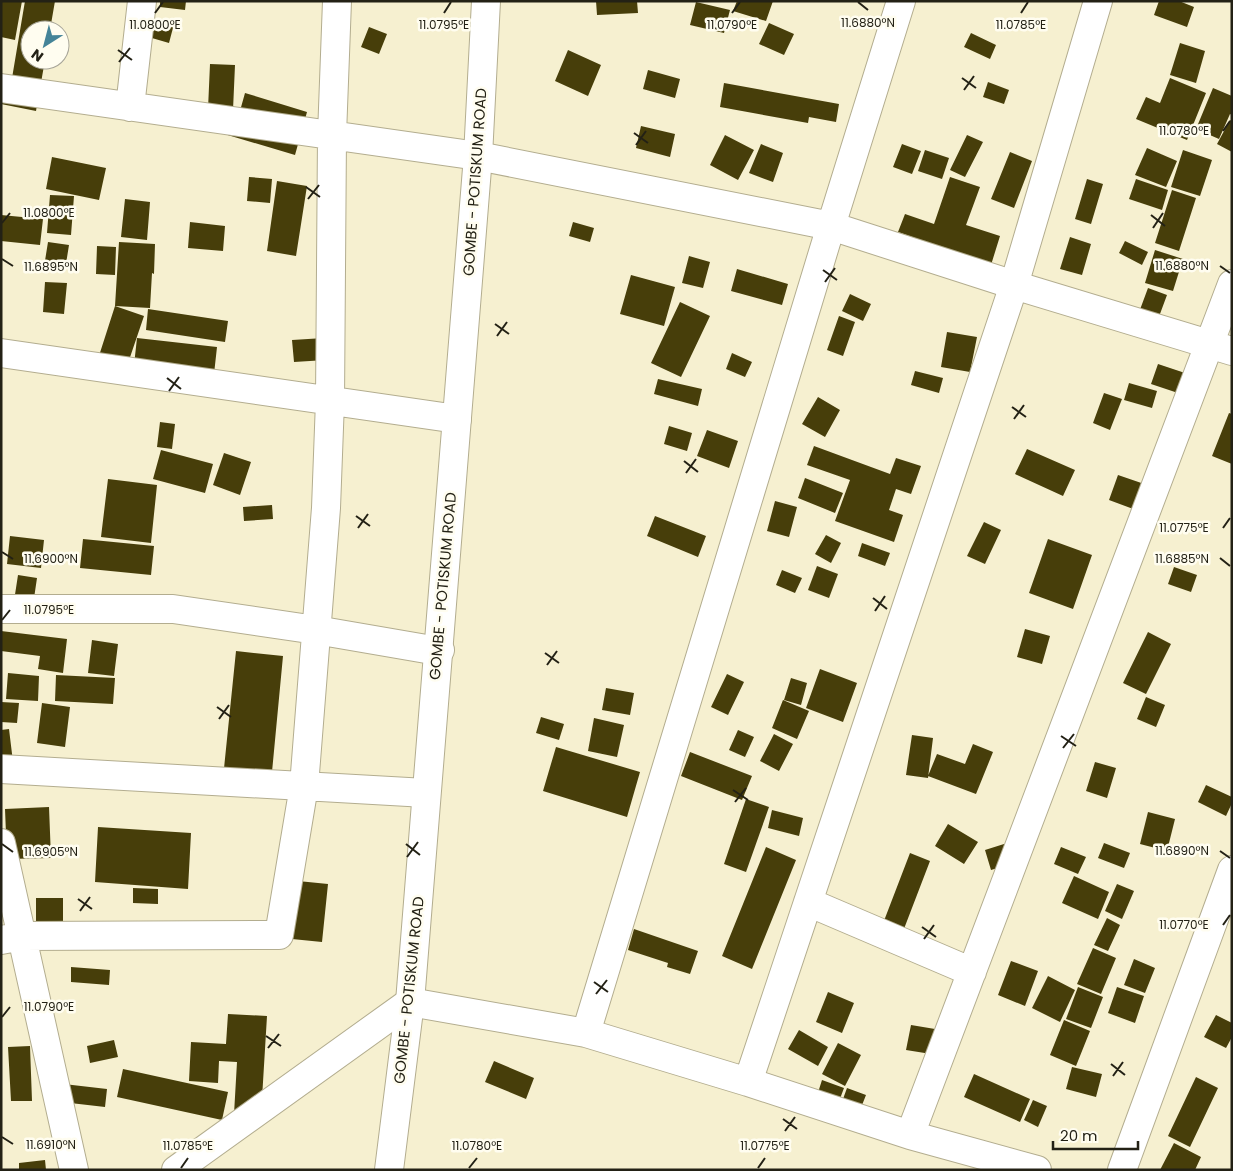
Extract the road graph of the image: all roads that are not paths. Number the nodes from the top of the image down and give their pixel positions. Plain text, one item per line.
1 (142, 1) edge
2 (337, 1) edge
3 (486, 1) edge
4 (901, 1) edge
5 (1098, 1) edge
6 (1, 88) edge
7 (130, 107) junction
8 (332, 135) junction
9 (478, 156) junction
10 (831, 226) junction
11 (1232, 284) edge
12 (1014, 285) junction
13 (1221, 349) edge
14 (1, 353) edge
15 (330, 400) junction
16 (457, 419) junction
17 (1, 609) edge
18 (316, 630) junction
19 (439, 651) junction
20 (1, 769) edge
21 (304, 786) junction
22 (426, 793) junction
23 (1, 843) edge
24 (1232, 870) edge
25 (808, 902) junction
26 (12, 938) edge
27 (972, 972) junction
28 (410, 1002) junction
29 (586, 1033) junction
30 (748, 1082) junction
31 (910, 1135) junction
32 (74, 1170) edge
33 (176, 1170) edge
34 (389, 1170) edge
35 (1037, 1170) edge
36 (1122, 1170) edge

1 - 7 street
2 - 8 street
3 - 9 street, GOMBE - POTISKUM ROAD
4 - 10 street
5 - 12 street
6 - 7 street
7 - 8 street
8 - 9 street
8 - 15 street
9 - 10 street
9 - 16 street, GOMBE - POTISKUM ROAD
10 - 12 street
10 - 29 street
11 - 13 street
12 - 13 street
12 - 25 street
13 - 27 street
14 - 15 street
15 - 16 street
15 - 18 street
16 - 19 street, GOMBE - POTISKUM ROAD
17 - 18 street
18 - 19 street
18 - 21 street
19 - 22 street, GOMBE - POTISKUM ROAD
20 - 21 street
21 - 22 street
21 - 26 street
22 - 28 street, GOMBE - POTISKUM ROAD
23 - 26 street
24 - 36 street
25 - 27 street
25 - 30 street
26 - 32 street
27 - 31 street
28 - 29 street
28 - 33 street
28 - 34 street, GOMBE - POTISKUM ROAD
29 - 30 street
30 - 31 street
31 - 35 street

